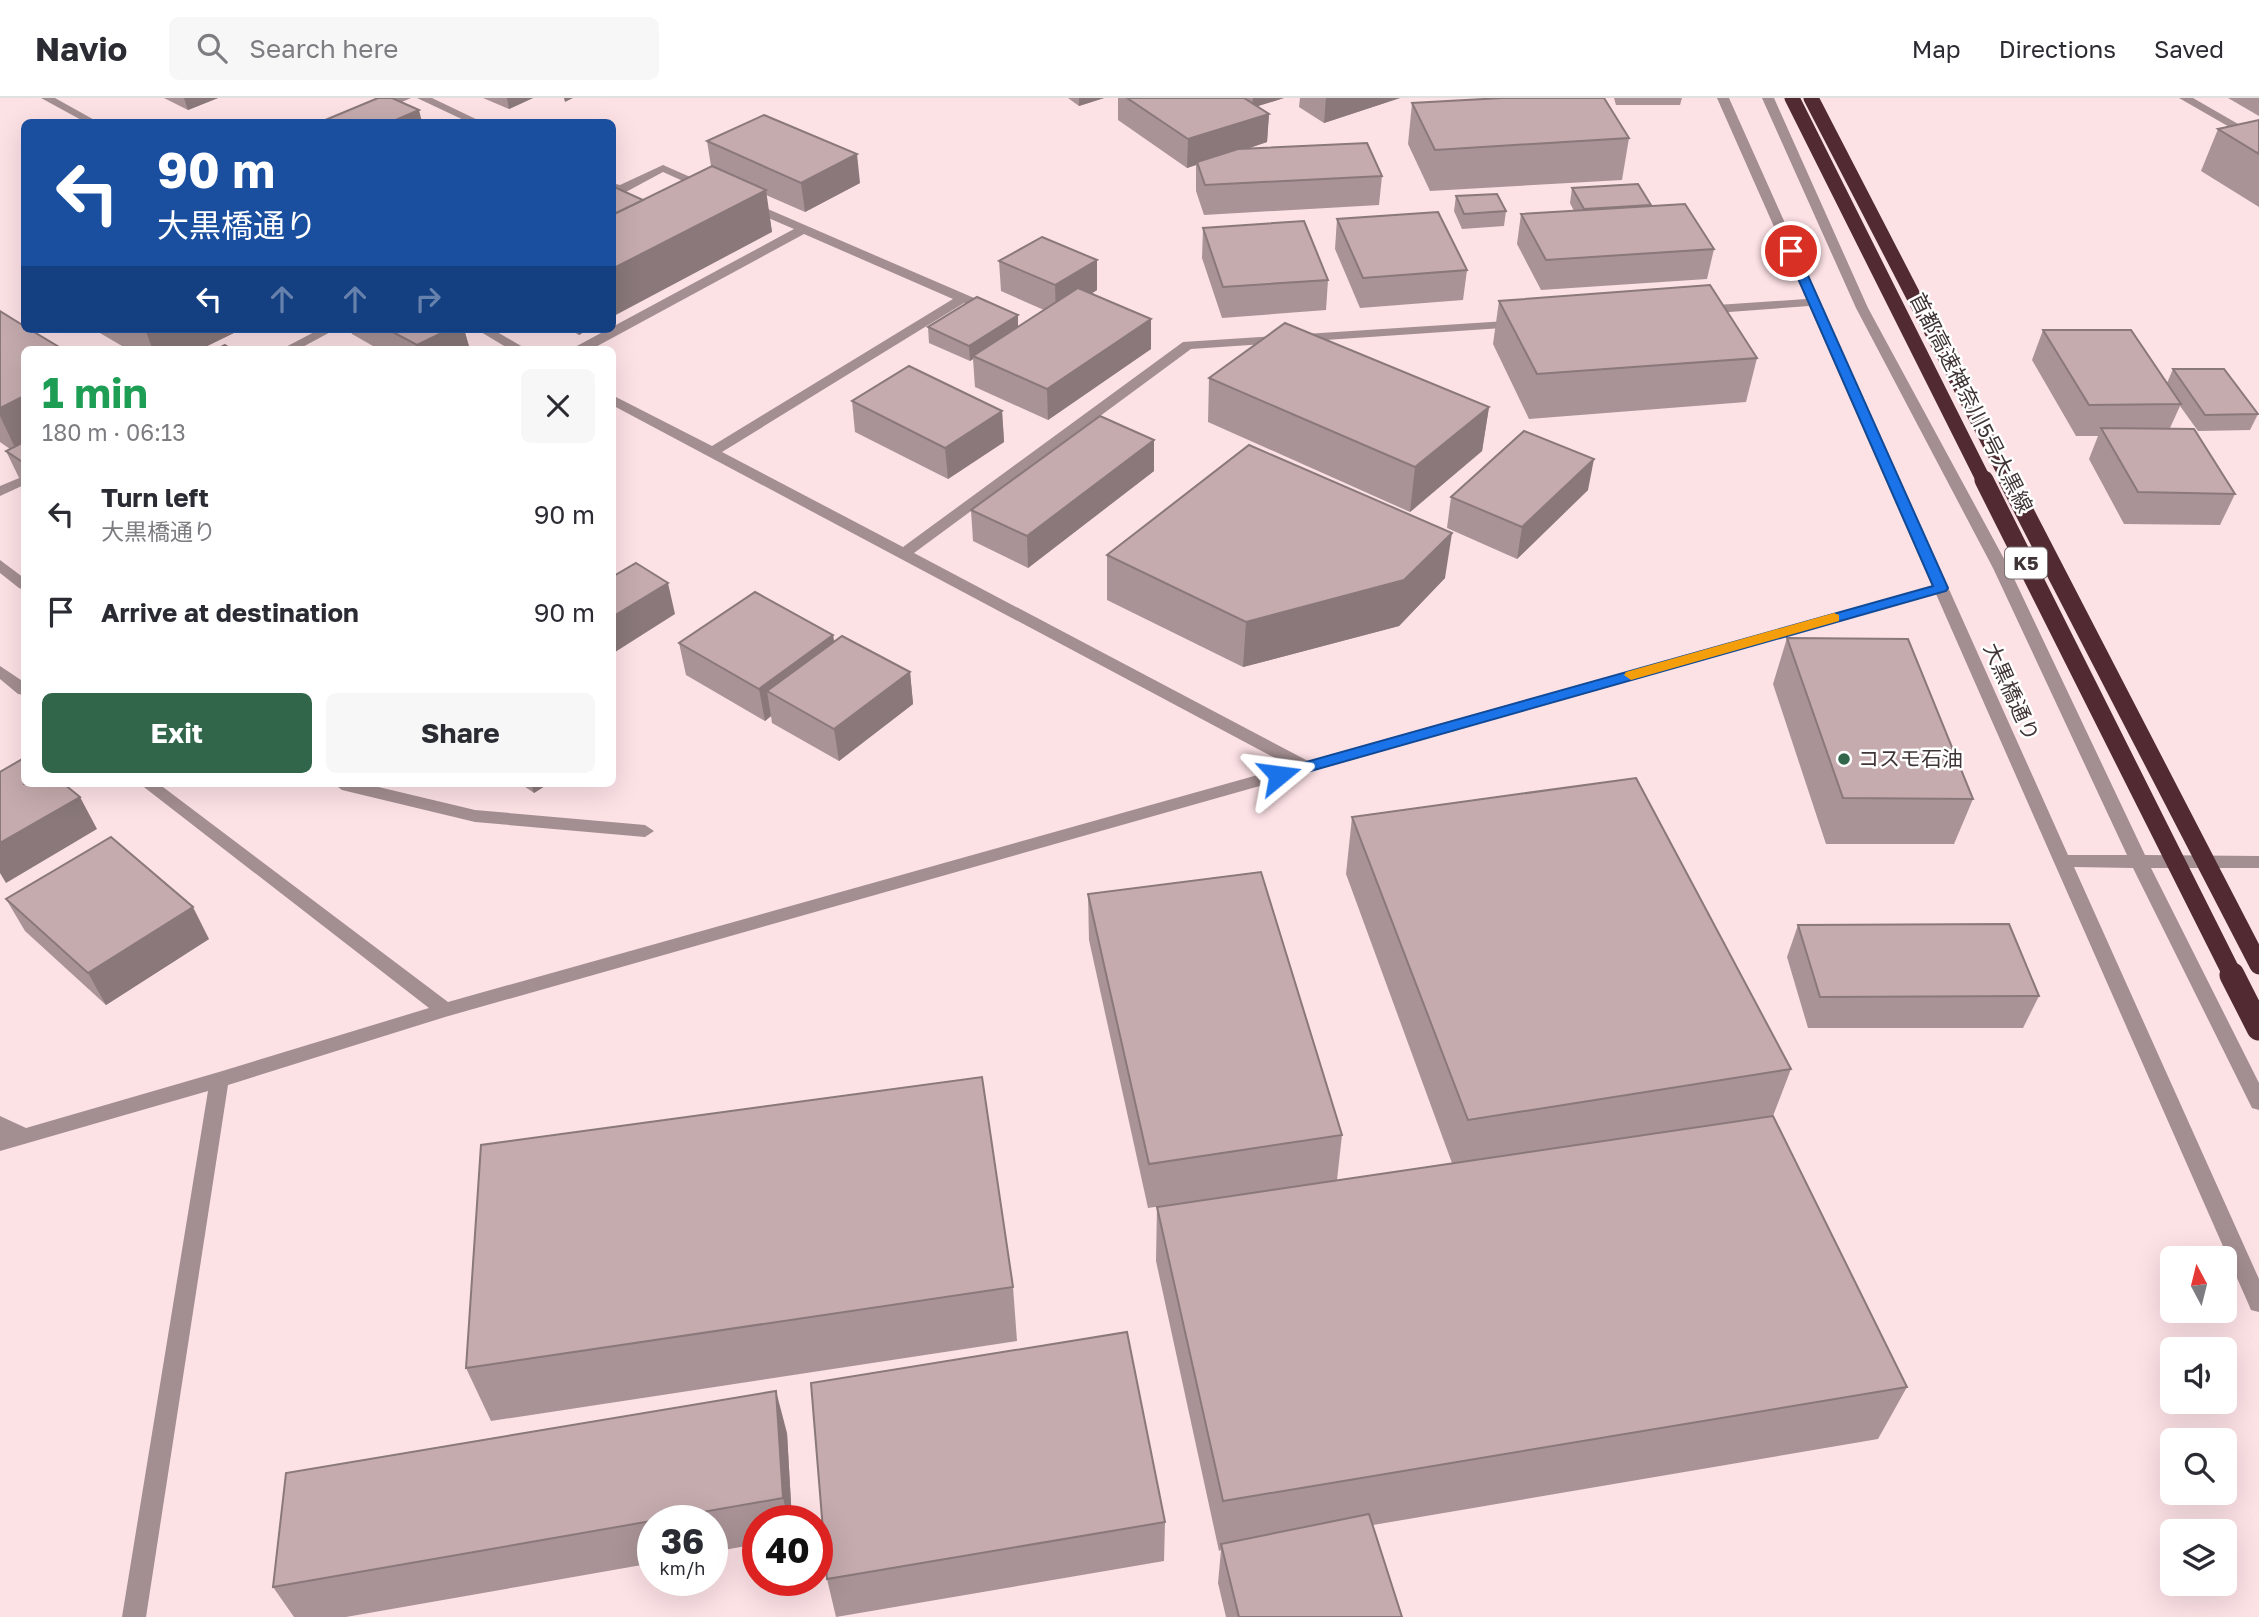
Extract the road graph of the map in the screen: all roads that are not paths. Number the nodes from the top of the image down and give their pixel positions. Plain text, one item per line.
1 (47, 98) edge
2 (405, 98) edge
3 (423, 98) edge
4 (1723, 98) edge
5 (1768, 98) edge
6 (1792, 98) edge
7 (1811, 98) edge
8 (2185, 98) edge
9 (86, 119) edge
10 (354, 119) edge
11 (469, 119) edge
12 (2259, 141) edge
13 (616, 190) edge
14 (715, 190) edge
15 (740, 201) edge
16 (804, 229) junction
17 (963, 298) junction
18 (1814, 302) junction
19 (994, 311) edge
20 (1689, 311) edge
21 (1536, 321) edge
22 (616, 331) edge
23 (322, 333) edge
24 (489, 333) edge
25 (611, 333) edge
26 (295, 346) edge
27 (514, 346) edge
28 (587, 346) edge
29 (616, 400) edge
30 (712, 452) junction
31 (21, 482) edge
32 (0, 492) edge
33 (904, 554) junction
34 (0, 565) edge
35 (21, 582) edge
36 (1941, 588) junction
37 (0, 671) edge
38 (21, 688) edge
39 (1306, 767) junction
40 (152, 787) edge
41 (354, 787) edge
42 (645, 831) dead end
43 (2061, 861) junction
44 (2139, 862) junction
45 (2259, 862) edge
46 (2259, 965) edge
47 (445, 1010) junction
48 (2259, 1028) edge
49 (219, 1080) junction
50 (2259, 1102) edge
51 (0, 1124) edge
52 (24, 1136) junction
53 (0, 1143) edge
54 (2259, 1303) edge
55 (134, 1617) edge

1 - 9 street
2 - 10 street
3 - 11 street
4 - 18 street, 大黒橋通り
5 - 44 street, 大黒橋通り
6 - 48 highway, 首都高速神奈川5号大黒線 / K5, bridge
7 - 46 highway, 首都高速神奈川5号大黒線 / K5, bridge
8 - 12 street
13 - 14 street
15 - 16 street
16 - 17 street
16 - 22 street
17 - 19 street
17 - 30 street
18 - 20 street
18 - 36 street, 大黒橋通り
21 - 33 street
23 - 26 street
24 - 27 street
25 - 28 street
29 - 30 street
30 - 33 street
31 - 32 street
33 - 39 street
34 - 35 street
36 - 39 street
36 - 43 street, 大黒橋通り
37 - 38 street
39 - 47 street
40 - 47 street
41 - 42 street
43 - 44 street
43 - 54 street, 大黒橋通り
44 - 45 street
44 - 50 street, 大黒橋通り
47 - 49 street
49 - 52 street
49 - 55 street
51 - 52 street
52 - 53 street

